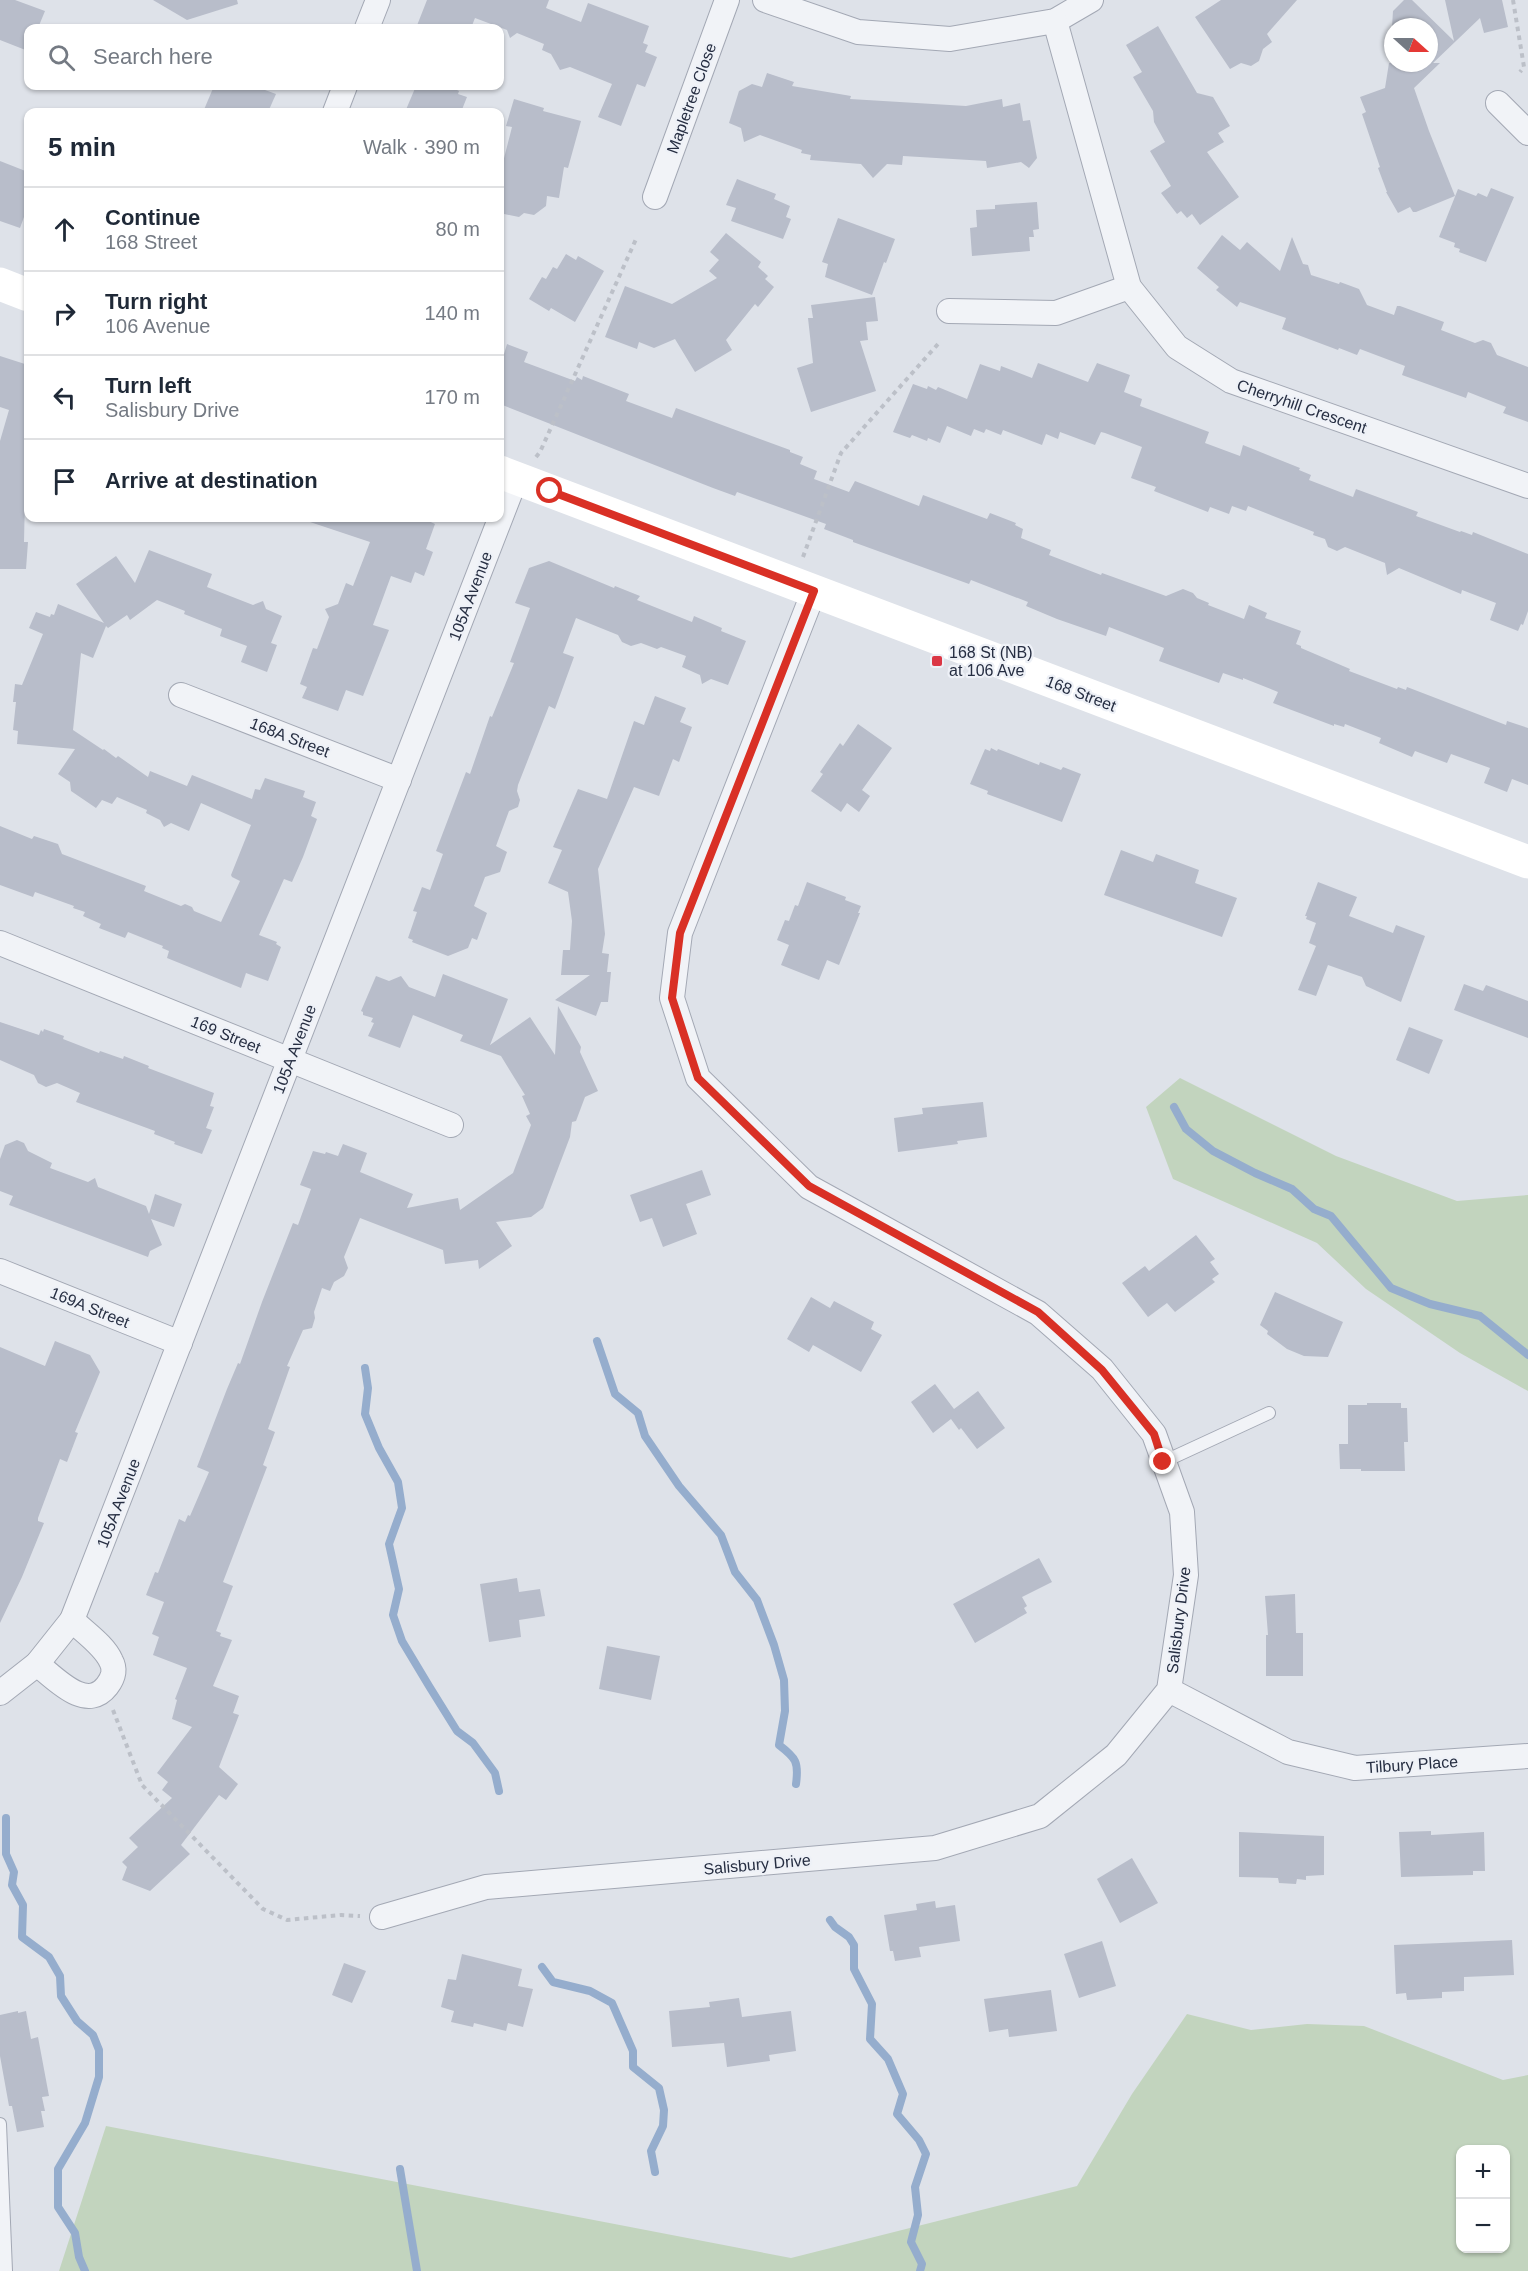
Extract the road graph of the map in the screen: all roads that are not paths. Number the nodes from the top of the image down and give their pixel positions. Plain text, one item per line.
1 (378, 0) edge
2 (727, 0) edge
3 (765, 0) edge
4 (1091, 0) edge
5 (1055, 21) junction
6 (369, 24) edge
7 (343, 90) edge
8 (1498, 103) dead end
9 (337, 108) edge
10 (1528, 133) edge
11 (655, 197) dead end
12 (0, 284) edge
13 (1129, 287) junction
14 (24, 293) edge
15 (949, 311) dead end
16 (517, 470) edge
17 (1528, 486) edge
18 (504, 504) edge
19 (497, 522) edge
20 (814, 591) junction
21 (181, 694) dead end
22 (399, 780) junction
23 (1528, 862) edge
24 (0, 943) edge
25 (290, 1060) junction
26 (451, 1125) dead end
27 (0, 1270) edge
28 (180, 1343) junction
29 (1269, 1413) dead end
30 (1163, 1462) junction
31 (72, 1620) junction
32 (37, 1664) junction
33 (1169, 1690) junction
34 (0, 1693) edge
35 (1528, 1756) edge
36 (382, 1917) road end
37 (0, 2124) edge
38 (6, 2271) edge

1 - 6 street
2 - 11 street, Mapletree Close
3 - 5 street
4 - 5 street
5 - 13 street, Cherryhill Crescent
7 - 9 street
8 - 10 street
12 - 14 street
13 - 15 street
13 - 17 street, Cherryhill Crescent
16 - 18 street, 105A Avenue
16 - 20 street, 168 Street
19 - 22 street, 105A Avenue
20 - 23 street, 168 Street
20 - 30 street, Salisbury Drive
21 - 22 street, 168A Street
22 - 25 street, 105A Avenue
24 - 25 street, 169 Street
25 - 26 street, 169 Street
25 - 28 street, 105A Avenue
27 - 28 street, 169A Street
28 - 31 street, 105A Avenue
29 - 30 lane
30 - 33 street, Salisbury Drive
31 - 32 street, 105A Avenue
31 - 32 street
32 - 34 street, 105A Avenue
33 - 35 street, Tilbury Place
33 - 36 street, Salisbury Drive
37 - 38 lane

